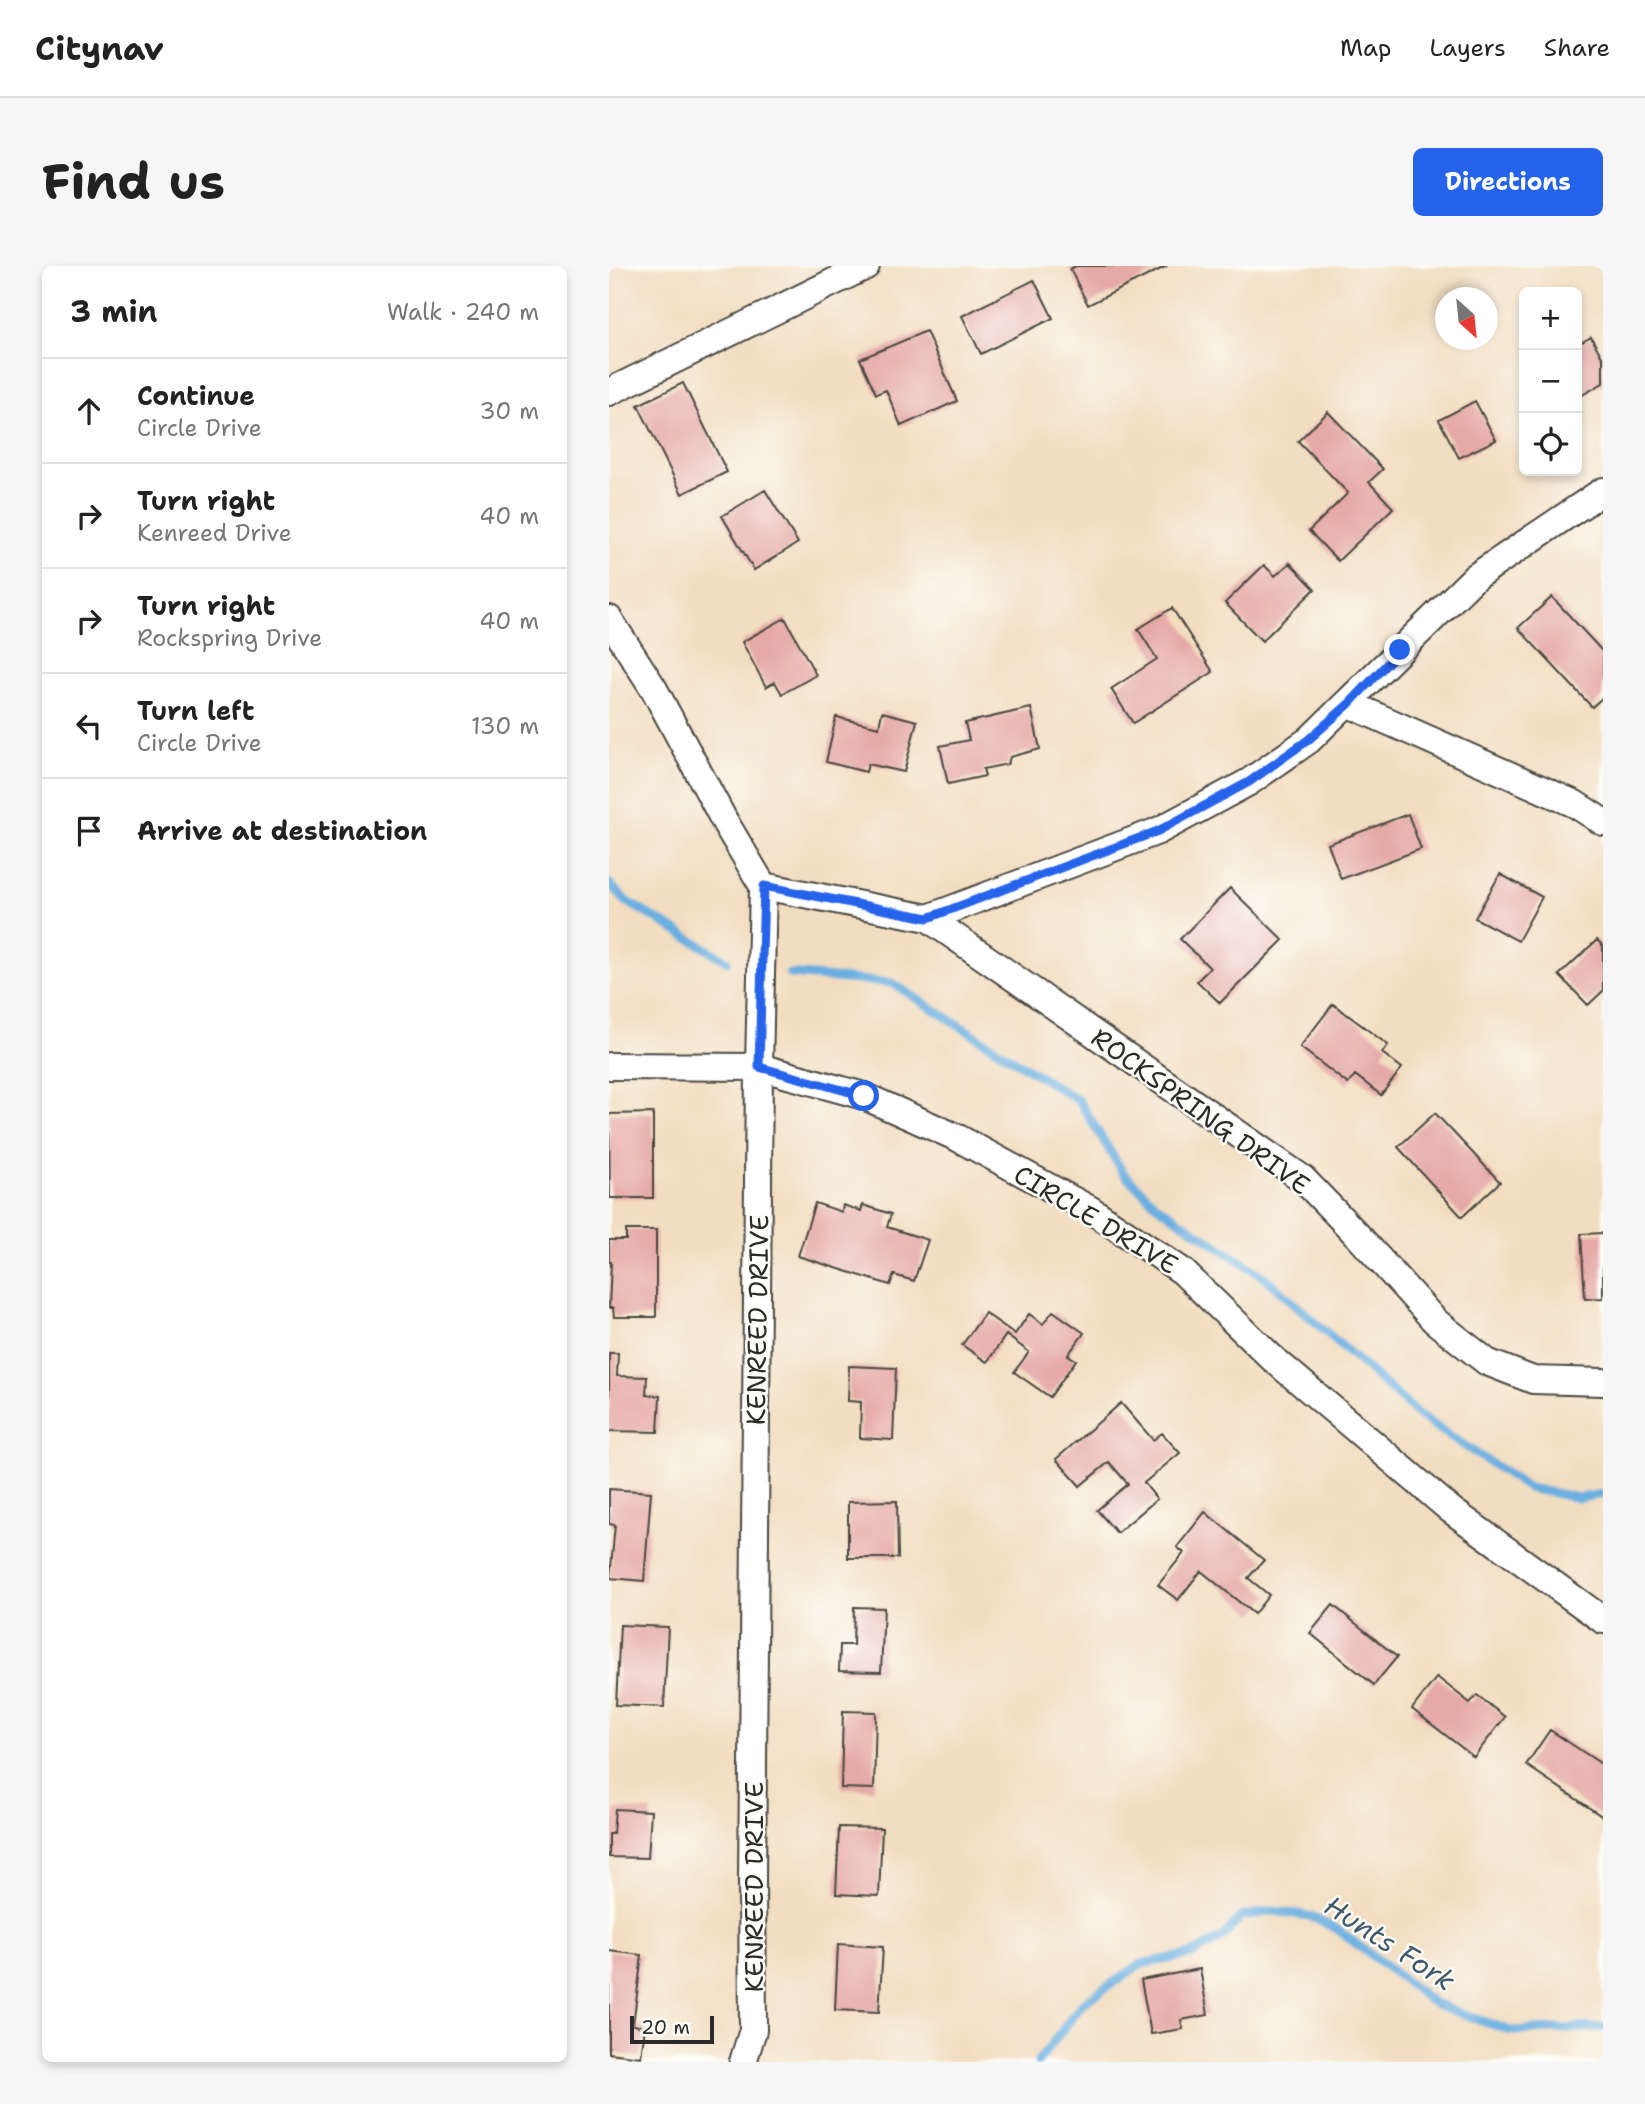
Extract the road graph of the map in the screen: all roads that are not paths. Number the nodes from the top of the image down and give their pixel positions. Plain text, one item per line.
1 (866, 266) edge
2 (609, 392) edge
3 (1603, 491) edge
4 (609, 619) edge
5 (1349, 704) junction
6 (1603, 822) edge
7 (764, 886) junction
8 (928, 918) junction
9 (609, 1066) edge
10 (759, 1067) junction
11 (1603, 1382) edge
12 (1603, 1620) edge
13 (743, 2062) edge

1 - 2 street
3 - 5 street
4 - 7 street
5 - 6 street
5 - 8 street
7 - 8 street, ROCKSPRING DRIVE
7 - 10 street, KENREED DRIVE
8 - 11 street, ROCKSPRING DRIVE
9 - 10 street, CIRCLE DRIVE
10 - 12 street, CIRCLE DRIVE
10 - 13 street, KENREED DRIVE

